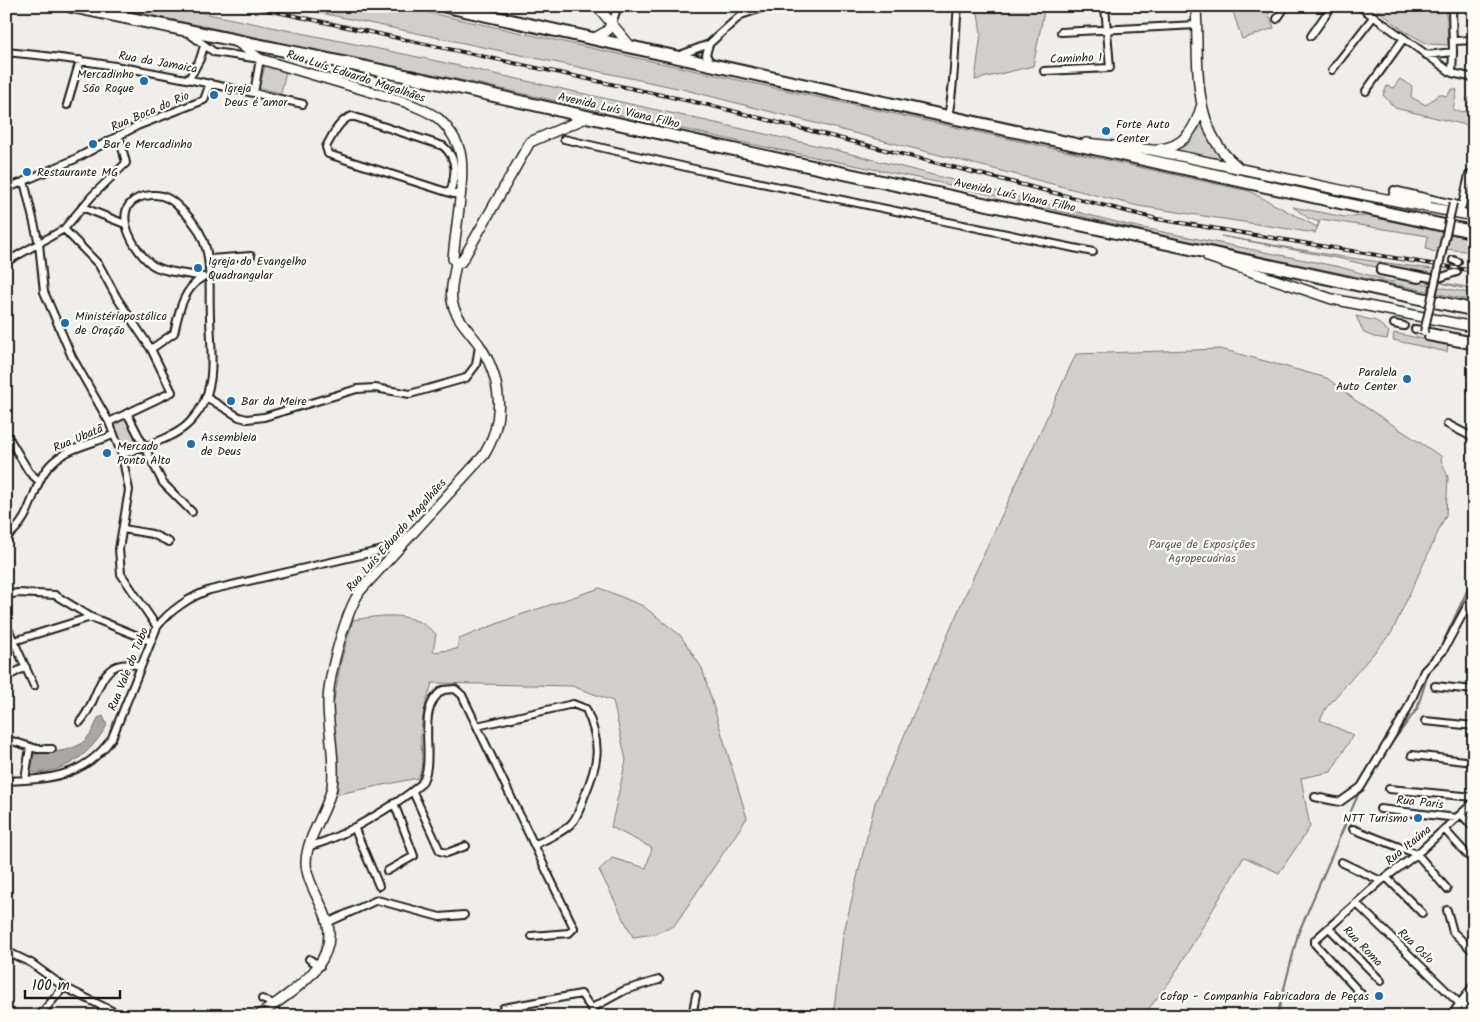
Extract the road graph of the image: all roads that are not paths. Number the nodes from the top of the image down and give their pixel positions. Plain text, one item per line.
1 (70, 6) edge
2 (444, 6) edge
3 (597, 6) edge
4 (618, 6) edge
5 (768, 6) edge
6 (958, 6) edge
7 (1105, 6) edge
8 (1196, 6) edge
9 (1286, 6) edge
10 (1332, 6) edge
11 (1359, 6) edge
12 (1452, 6) edge
13 (1374, 16) junction
14 (1277, 19) dead end
15 (612, 22) junction
16 (1197, 25) junction
17 (1107, 29) junction
18 (185, 32) junction
19 (1061, 32) dead end
20 (1312, 36) dead end
21 (1404, 38) junction
22 (593, 39) junction
23 (1474, 40) edge
24 (1454, 41) junction
25 (238, 42) junction
26 (710, 44) junction
27 (204, 46) junction
28 (633, 48) junction
29 (6, 52) edge
30 (1453, 52) junction
31 (659, 54) junction
32 (1426, 55) junction
33 (260, 59) junction
34 (80, 60) junction
35 (713, 66) junction
36 (1332, 70) dead end
37 (1044, 71) dead end
38 (1452, 73) junction
39 (1474, 78) edge
40 (189, 79) junction
41 (210, 83) junction
42 (1366, 91) dead end
43 (254, 93) junction
44 (303, 104) dead end
45 (1201, 104) junction
46 (67, 105) dead end
47 (948, 116) junction
48 (589, 117) junction
49 (557, 129) junction
50 (120, 135) junction
51 (1043, 138) junction
52 (1152, 150) junction
53 (1240, 168) junction
54 (1471, 175) dead end
55 (24, 181) junction
56 (6, 189) edge
57 (1397, 193) dead end
58 (454, 194) junction
59 (1452, 203) junction
60 (82, 207) junction
61 (1474, 216) edge
62 (124, 224) junction
63 (64, 229) junction
64 (1474, 232) edge
65 (1163, 242) junction
66 (39, 244) junction
67 (1093, 252) dead end
68 (252, 256) dead end
69 (210, 260) junction
70 (6, 262) edge
71 (456, 263) junction
72 (1394, 272) dead end
73 (1457, 272) dead end
74 (206, 276) junction
75 (1436, 279) junction
76 (1474, 310) edge
77 (1394, 324) dead end
78 (1404, 326) dead end
79 (1474, 327) edge
80 (1415, 329) dead end
81 (1426, 334) junction
82 (1474, 341) edge
83 (479, 346) junction
84 (1474, 346) edge
85 (151, 349) junction
86 (206, 397) junction
87 (127, 413) junction
88 (109, 422) junction
89 (1447, 424) dead end
90 (6, 433) edge
91 (114, 435) junction
92 (1474, 438) edge
93 (12, 446) junction
94 (143, 446) junction
95 (6, 452) edge
96 (122, 455) junction
97 (39, 481) junction
98 (192, 512) dead end
99 (123, 529) junction
100 (6, 537) edge
101 (169, 542) dead end
102 (400, 546) junction
103 (1474, 593) edge
104 (6, 595) edge
105 (1472, 602) edge
106 (91, 617) junction
107 (6, 624) edge
108 (157, 627) junction
109 (14, 641) junction
110 (150, 641) junction
111 (141, 666) junction
112 (26, 667) junction
113 (6, 677) edge
114 (34, 686) dead end
115 (1435, 686) dead end
116 (1474, 690) edge
117 (1425, 721) dead end
118 (80, 722) dead end
119 (478, 726) junction
120 (1474, 726) edge
121 (6, 739) edge
122 (30, 747) junction
123 (52, 749) dead end
124 (1412, 755) dead end
125 (1474, 762) edge
126 (24, 780) junction
127 (6, 781) edge
128 (1389, 789) dead end
129 (412, 792) junction
130 (1315, 797) dead end
131 (1474, 797) edge
132 (1474, 802) edge
133 (394, 803) junction
134 (1380, 809) dead end
135 (1459, 816) junction
136 (354, 827) junction
137 (1474, 828) edge
138 (1353, 829) dead end
139 (1444, 829) junction
140 (534, 845) junction
141 (308, 846) junction
142 (466, 846) dead end
143 (1417, 854) junction
144 (1341, 862) dead end
145 (1474, 862) edge
146 (387, 871) dead end
147 (1383, 879) junction
148 (378, 886) dead end
149 (1447, 889) dead end
150 (1356, 903) junction
151 (1447, 910) dead end
152 (1422, 913) dead end
153 (464, 915) dead end
154 (329, 922) junction
155 (1329, 928) junction
156 (532, 936) dead end
157 (6, 951) edge
158 (1474, 952) edge
159 (309, 959) dead end
160 (320, 966) junction
161 (658, 980) dead end
162 (1381, 981) dead end
163 (64, 987) junction
164 (1474, 988) edge
165 (1361, 994) dead end
166 (696, 995) dead end
167 (262, 999) dead end
168 (274, 1004) junction
169 (503, 1008) dead end
170 (1468, 1009) edge
171 (595, 1012) edge
172 (39, 1016) edge
173 (122, 1016) edge
174 (258, 1016) edge
175 (588, 1016) edge
176 (692, 1016) edge
177 (1453, 1016) edge

1 - 18 highway, Avenida Luís Viana Filho
2 - 22 highway
3 - 15 main road
4 - 15 street
5 - 26 street
6 - 47 street
7 - 17 street
8 - 16 main road
9 - 14 street
10 - 20 street
11 - 13 street
12 - 24 street
13 - 21 street
13 - 36 street
15 - 22 main road
15 - 28 main road
16 - 17 street
16 - 45 main road
17 - 19 street
17 - 37 street, Caminho 1
18 - 25 highway, Avenida Luís Viana Filho
18 - 27 street
21 - 32 street
21 - 42 street
22 - 28 highway
23 - 24 street
24 - 30 street
25 - 33 main road, Rua Luís Eduardo Magalhães
25 - 48 highway, Avenida Luís Viana Filho
26 - 31 street
26 - 35 street
27 - 33 street
27 - 40 street
28 - 31 highway
29 - 34 street, Rua da Jamaica
30 - 32 street
30 - 38 street
31 - 35 highway
32 - 38 street
33 - 43 street
33 - 58 main road, Rua Luís Eduardo Magalhães
34 - 40 street, Rua da Jamaica
34 - 46 street
35 - 47 highway
38 - 39 street
40 - 41 street, Rua da Jamaica
41 - 43 street, Rua da Jamaica
41 - 50 street, Rua Boca do Rio
43 - 44 street, Rua da Jamaica
45 - 52 main road
45 - 53 main road
47 - 51 highway
48 - 49 main road
48 - 65 highway, Avenida Luís Viana Filho
49 - 67 street
49 - 71 main road
50 - 55 street, Rua Boca do Rio
50 - 60 street
51 - 52 main road
51 - 64 highway
52 - 53 main road
53 - 61 main road
54 - 59 street
55 - 56 street, Rua Boca do Rio
55 - 66 street
57 - 59 street
58 - 58 street
58 - 71 main road, Rua Luís Eduardo Magalhães
59 - 75 street, bridge
60 - 62 street
60 - 63 street
62 - 69 street
62 - 74 street
63 - 66 street
63 - 85 street
65 - 76 highway, Avenida Luís Viana Filho
65 - 79 main road, Avenida Luís Viana Filho
66 - 70 street
66 - 88 street
68 - 69 street
69 - 74 street
71 - 83 main road, Rua Luís Eduardo Magalhães
72 - 75 street
73 - 75 street
74 - 85 street
74 - 86 street
75 - 81 street, bridge
77 - 78 street
80 - 81 street
81 - 82 street
81 - 84 street
83 - 86 street
83 - 102 main road, Rua Luís Eduardo Magalhães
85 - 87 street
86 - 94 street
87 - 88 street
87 - 94 street
88 - 91 street
89 - 92 street
90 - 93 street
91 - 96 street
91 - 97 street, Rua Ubatã
93 - 95 street
93 - 97 street
94 - 96 street
94 - 98 street
96 - 99 street
97 - 100 street, Rua Ubatã
99 - 101 street
99 - 108 street
102 - 108 street, Rua Vale do Tubo
102 - 141 main road, Rua Luís Eduardo Magalhães
103 - 105 street
104 - 106 street
105 - 130 street
106 - 109 street
106 - 110 street
107 - 109 street
108 - 110 street, Rua Vale do Tubo
109 - 112 street
110 - 111 street, Rua Vale do Tubo
111 - 118 street
111 - 126 street, Rua Vale do Tubo
112 - 113 street
112 - 114 street
115 - 116 street
117 - 120 street
119 - 129 street
119 - 140 street
119 - 140 street
121 - 122 street
122 - 123 street
122 - 126 street
124 - 125 street
126 - 127 street, Rua Vale do Tubo
128 - 131 street
129 - 133 street
129 - 142 street
132 - 135 street, Rua Itaúna
133 - 136 street
133 - 146 street
134 - 135 street, Rua Paris
135 - 137 street
135 - 139 street, Rua Itaúna
136 - 141 street
136 - 148 street
138 - 143 street
139 - 143 street, Rua Itaúna
139 - 145 street
140 - 156 street
141 - 154 main road, Rua Luís Eduardo Magalhães
143 - 147 street, Rua Itaúna
143 - 149 street
144 - 147 street
147 - 150 street, Rua Itaúna
147 - 152 street
150 - 155 street, Rua Itaúna
150 - 170 street, Rua Oslo
151 - 158 street
153 - 154 street
154 - 160 main road, Rua Luís Eduardo Magalhães
155 - 162 street, Rua Roma
155 - 165 street, Rua Itaúna
157 - 163 street
159 - 160 street
160 - 168 main road, Rua Luís Eduardo Magalhães
161 - 171 street
163 - 172 street
163 - 173 street
164 - 170 main road
166 - 176 street
167 - 168 street
168 - 174 main road, Rua Luís Eduardo Magalhães
169 - 171 street
170 - 177 main road
171 - 175 street

